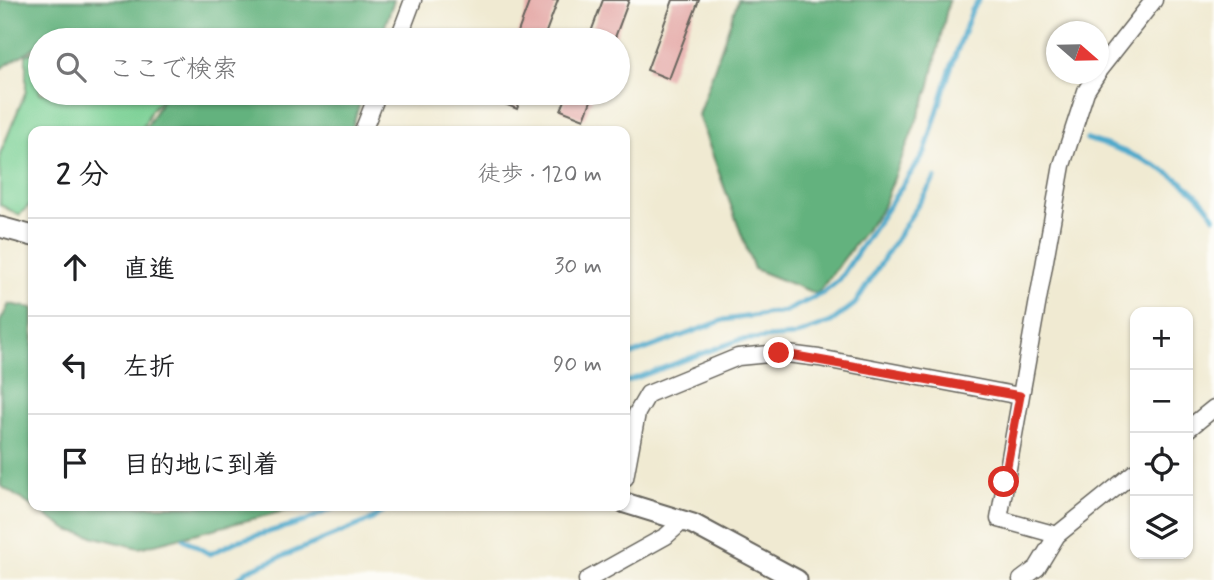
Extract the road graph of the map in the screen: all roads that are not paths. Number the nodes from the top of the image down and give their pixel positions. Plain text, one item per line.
1 (413, 0) edge
2 (1154, 0) edge
3 (402, 28) edge
4 (1109, 58) edge
5 (1090, 84) edge
6 (373, 105) edge
7 (365, 126) edge
8 (0, 227) edge
9 (28, 235) edge
10 (1020, 396) junction
11 (1214, 408) edge
12 (1193, 425) edge
13 (630, 450) edge
14 (1130, 476) edge
15 (630, 505) edge
16 (683, 521) junction
17 (1057, 535) junction
18 (587, 580) edge
19 (797, 580) edge
20 (1021, 580) edge

1 - 3 street
2 - 4 street
5 - 10 street
6 - 7 street
8 - 9 street
10 - 13 street
10 - 17 street
11 - 12 street
14 - 17 street
15 - 16 street
16 - 18 street
16 - 19 street
17 - 20 street

